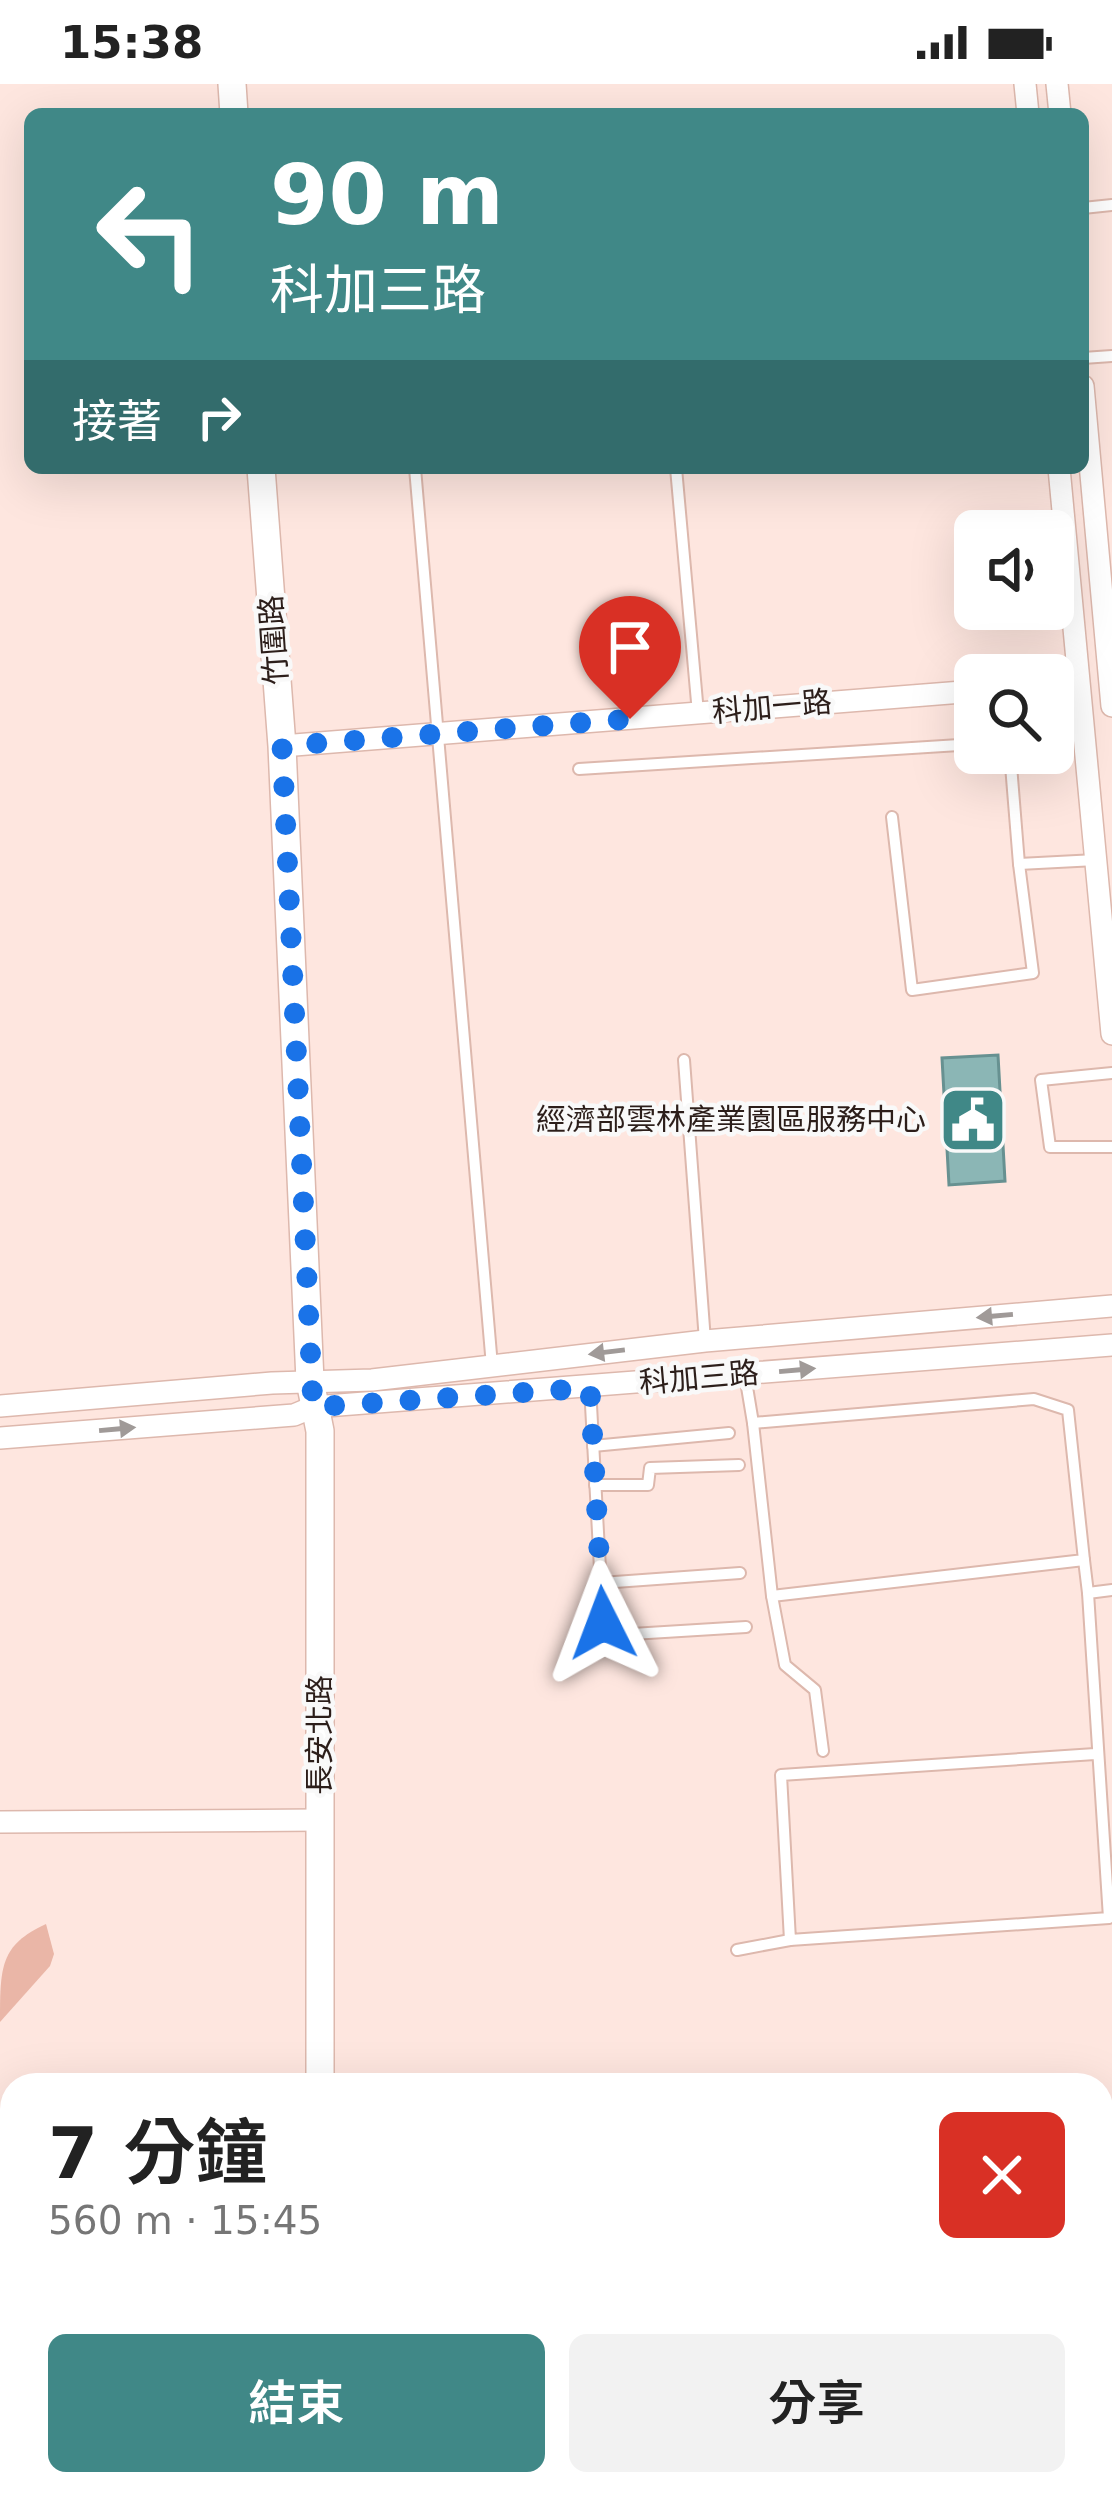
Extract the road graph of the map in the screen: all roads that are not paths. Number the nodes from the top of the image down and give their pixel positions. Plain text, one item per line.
1 (1089, 454) edge
2 (261, 474) edge
3 (415, 474) edge
4 (677, 474) edge
5 (1060, 474) edge
6 (1109, 681) edge
7 (1074, 684) edge
8 (1077, 684) junction
9 (954, 694) edge
10 (1112, 706) edge
11 (698, 713) junction
12 (437, 736) junction
13 (954, 745) edge
14 (282, 746) junction
15 (579, 769) dead end
16 (1012, 774) edge
17 (892, 817) dead end
18 (1096, 860) junction
19 (1019, 864) junction
20 (1112, 1034) edge
21 (684, 1060) dead end
22 (1112, 1073) edge
23 (1112, 1148) edge
24 (1112, 1306) edge
25 (705, 1341) junction
26 (1112, 1345) edge
27 (492, 1366) junction
28 (745, 1375) junction
29 (590, 1388) junction
30 (312, 1392) junction
31 (0, 1406) edge
32 (753, 1424) junction
33 (729, 1433) dead end
34 (0, 1438) edge
35 (593, 1446) junction
36 (739, 1465) dead end
37 (595, 1485) junction
38 (1084, 1559) junction
39 (740, 1573) dead end
40 (601, 1583) junction
41 (1112, 1590) edge
42 (1088, 1593) junction
43 (772, 1596) junction
44 (746, 1627) dead end
45 (823, 1751) dead end
46 (1095, 1754) junction
47 (320, 1820) junction
48 (0, 1822) edge
49 (790, 1940) junction
50 (737, 1950) dead end
51 (320, 2073) edge

1 - 6 street
2 - 14 street, 竹圍路
3 - 12 lane
4 - 11 lane
5 - 8 street
6 - 8 street
6 - 10 street
7 - 8 street
8 - 18 street
9 - 11 street, 科加一路
11 - 12 street, 科加一路
12 - 14 street, 科加一路
12 - 27 lane
13 - 15 lane
14 - 30 street, 竹圍路
16 - 19 lane
17 - 19 lane
18 - 19 lane
18 - 20 street
21 - 25 lane
22 - 23 lane
24 -> 25 street, 科加三路
25 -> 27 street, 科加三路
28 -> 26 street, 科加三路
27 - 30 street, 科加三路
28 - 29 street, 科加三路
28 - 32 lane
29 - 30 street, 科加三路
29 - 35 lane
30 - 31 street, 科加三路
34 -> 30 street, 科加三路
30 - 47 street, 長安北路
32 - 38 lane
32 - 43 lane
33 - 35 lane
35 - 37 lane
36 - 37 lane
37 - 40 lane
38 - 42 lane
38 - 43 lane
39 - 40 lane
40 - 44 lane
41 - 42 lane
42 - 46 lane
43 - 45 lane
46 - 49 lane
46 - 49 lane
47 - 48 street
47 - 51 street, 長安北路
49 - 50 lane

